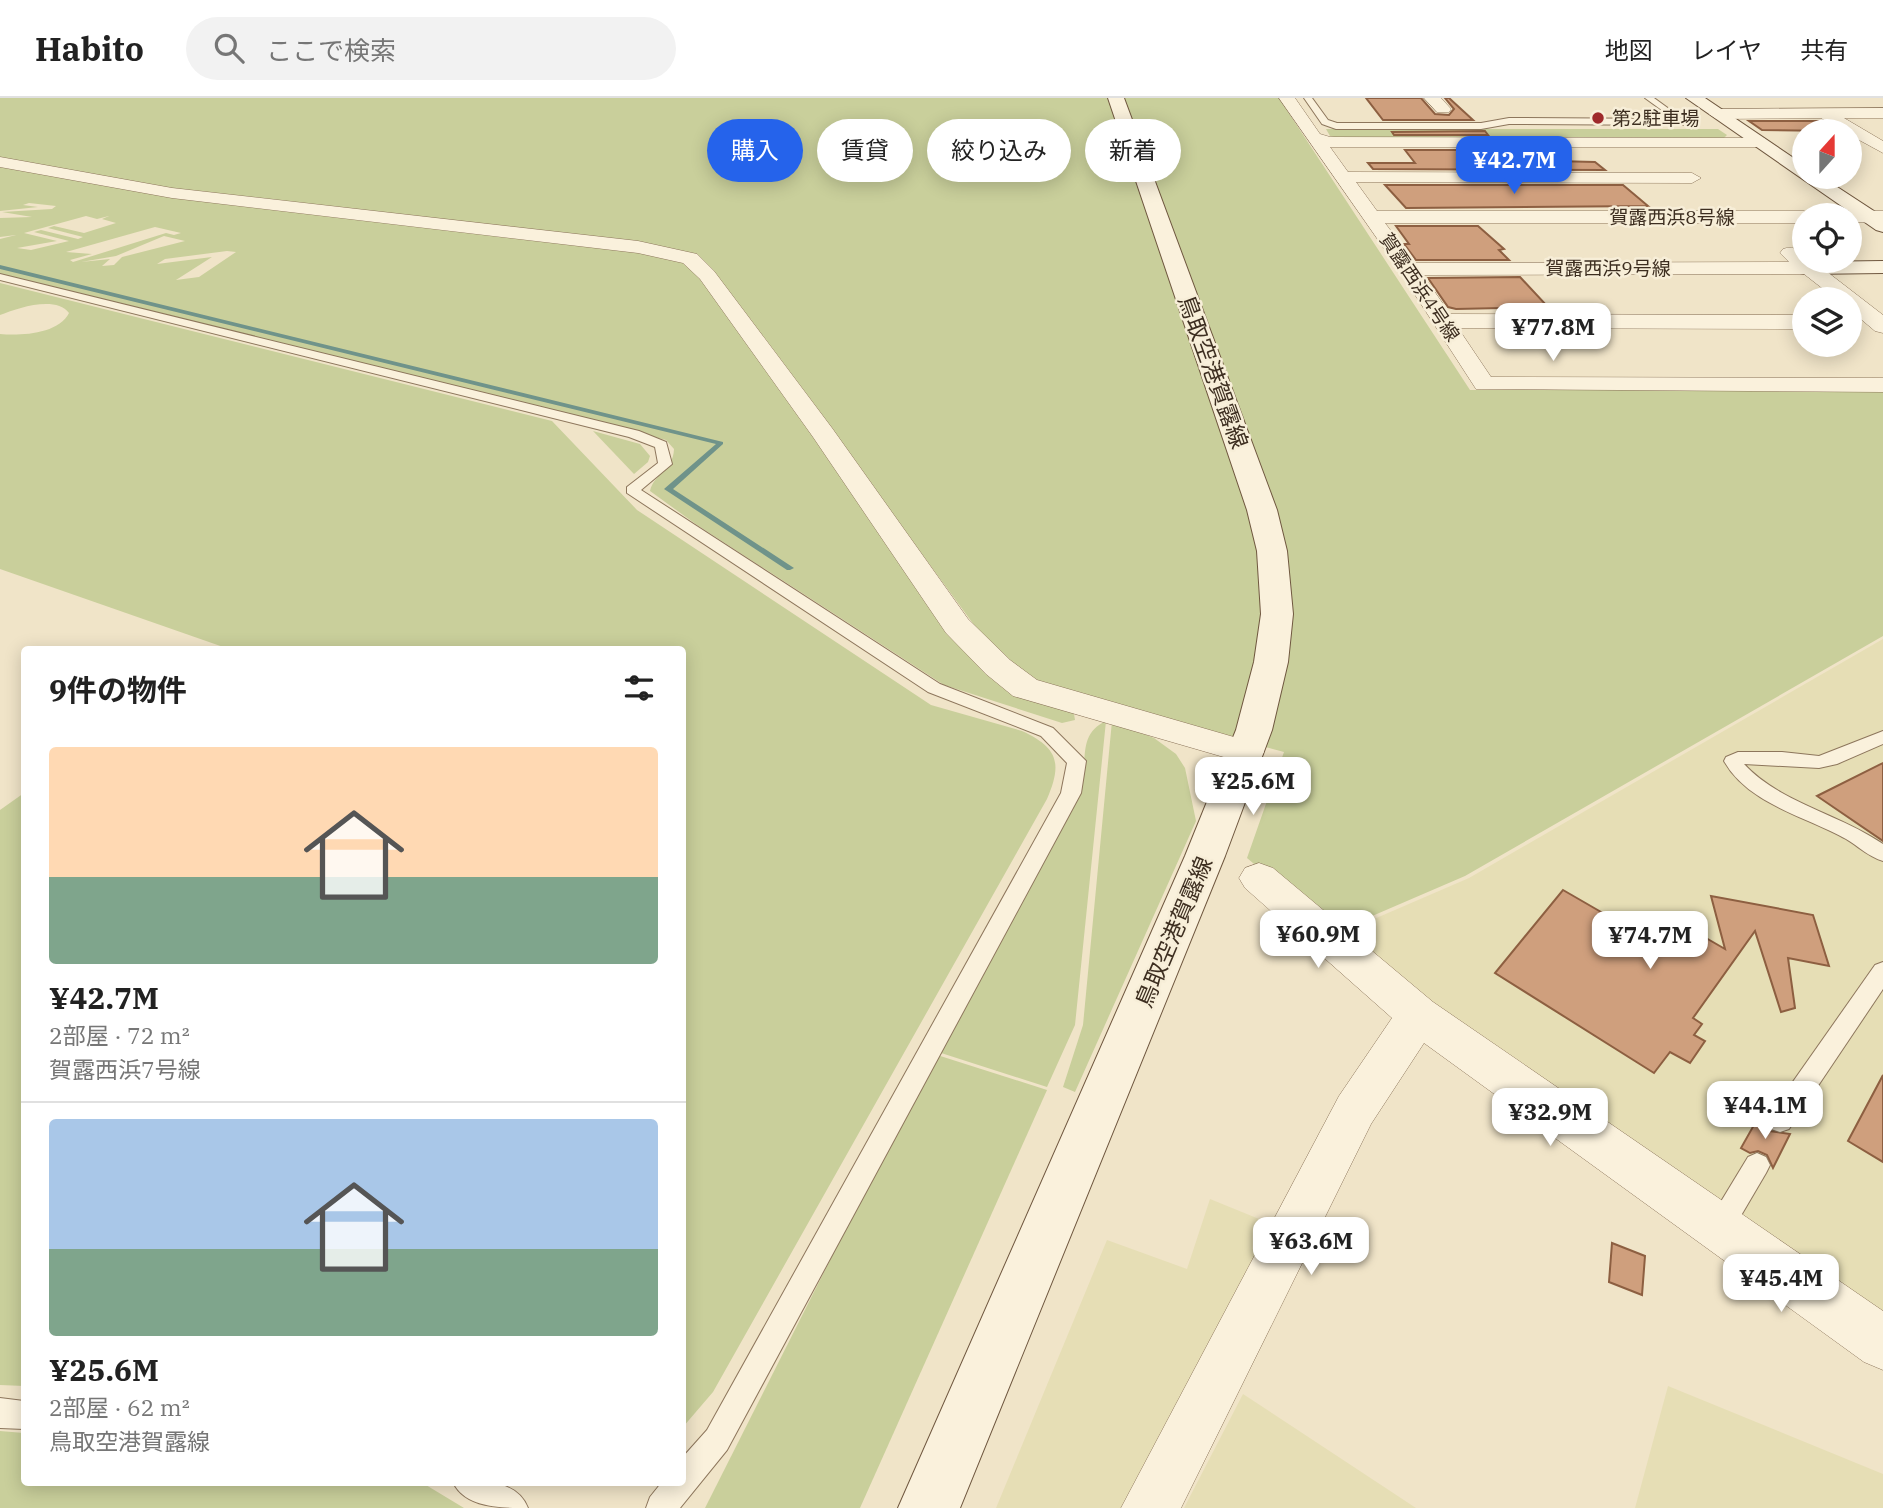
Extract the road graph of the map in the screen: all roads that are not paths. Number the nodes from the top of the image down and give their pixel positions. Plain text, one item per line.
1 (1116, 98) edge
2 (1287, 98) edge
3 (1308, 98) edge
4 (1649, 98) edge
5 (1694, 98) edge
6 (1799, 98) edge
7 (1883, 113) edge
8 (1717, 114) junction
9 (1826, 114) junction
10 (1319, 140) junction
11 (1483, 142) junction
12 (1759, 142) junction
13 (1648, 143) junction
14 (1883, 148) edge
15 (0, 162) edge
16 (1792, 165) edge
17 (1343, 177) junction
18 (1517, 177) junction
19 (1827, 189) edge
20 (1723, 201) dead end
21 (1372, 217) junction
22 (1743, 217) junction
23 (1792, 217) edge
24 (1871, 219) edge
25 (1792, 255) edge
26 (1862, 267) edge
27 (1883, 267) edge
28 (1792, 268) edge
29 (1408, 269) junction
30 (1814, 273) edge
31 (0, 277) edge
32 (1832, 287) edge
33 (1862, 309) edge
34 (1443, 321) junction
35 (1792, 322) edge
36 (1862, 322) edge
37 (1881, 323) edge
38 (1883, 385) edge
39 (1883, 737) edge
40 (1246, 752) junction
41 (1883, 854) edge
42 (1259, 878) dead end
43 (1883, 971) edge
44 (1418, 1015) junction
45 (1780, 1121) dead end
46 (1757, 1165) dead end
47 (1720, 1227) junction
48 (1883, 1343) edge
49 (0, 1413) edge
50 (21, 1415) edge
51 (686, 1477) edge
52 (475, 1486) edge
53 (679, 1486) edge
54 (513, 1508) edge
55 (661, 1508) edge
56 (929, 1508) edge
57 (1150, 1508) edge

1 - 40 main road, 鳥取空港賀露線
2 - 10 street, 賀露西浜4号線
3 - 4 lane
5 - 8 main road
6 - 9 street
7 - 9 street
8 - 9 street
8 - 12 main road
9 - 14 street
10 - 11 street
10 - 17 street, 賀露西浜4号線
11 - 13 street
11 - 18 street
12 - 13 street
12 - 16 main road
13 - 18 street
15 - 40 street
17 - 18 street
17 - 21 street, 賀露西浜4号線
19 - 24 main road
20 - 22 street
21 - 22 street, 賀露西浜8号線
21 - 29 street, 賀露西浜4号線
22 - 23 street, 賀露西浜8号線
22 - 25 street
26 - 27 main road
28 - 29 street, 賀露西浜9号線
29 - 34 street, 賀露西浜4号線
30 - 32 street
31 - 51 lane
33 - 37 street
34 - 35 street
34 - 38 street, 賀露西浜4号線
36 - 37 street
39 - 41 lane
40 - 56 main road, 鳥取空港賀露線
42 - 44 street
43 - 45 lane
44 - 47 street
44 - 57 street
46 - 47 lane
47 - 48 street
49 - 50 lane
52 - 54 lane
53 - 55 lane

